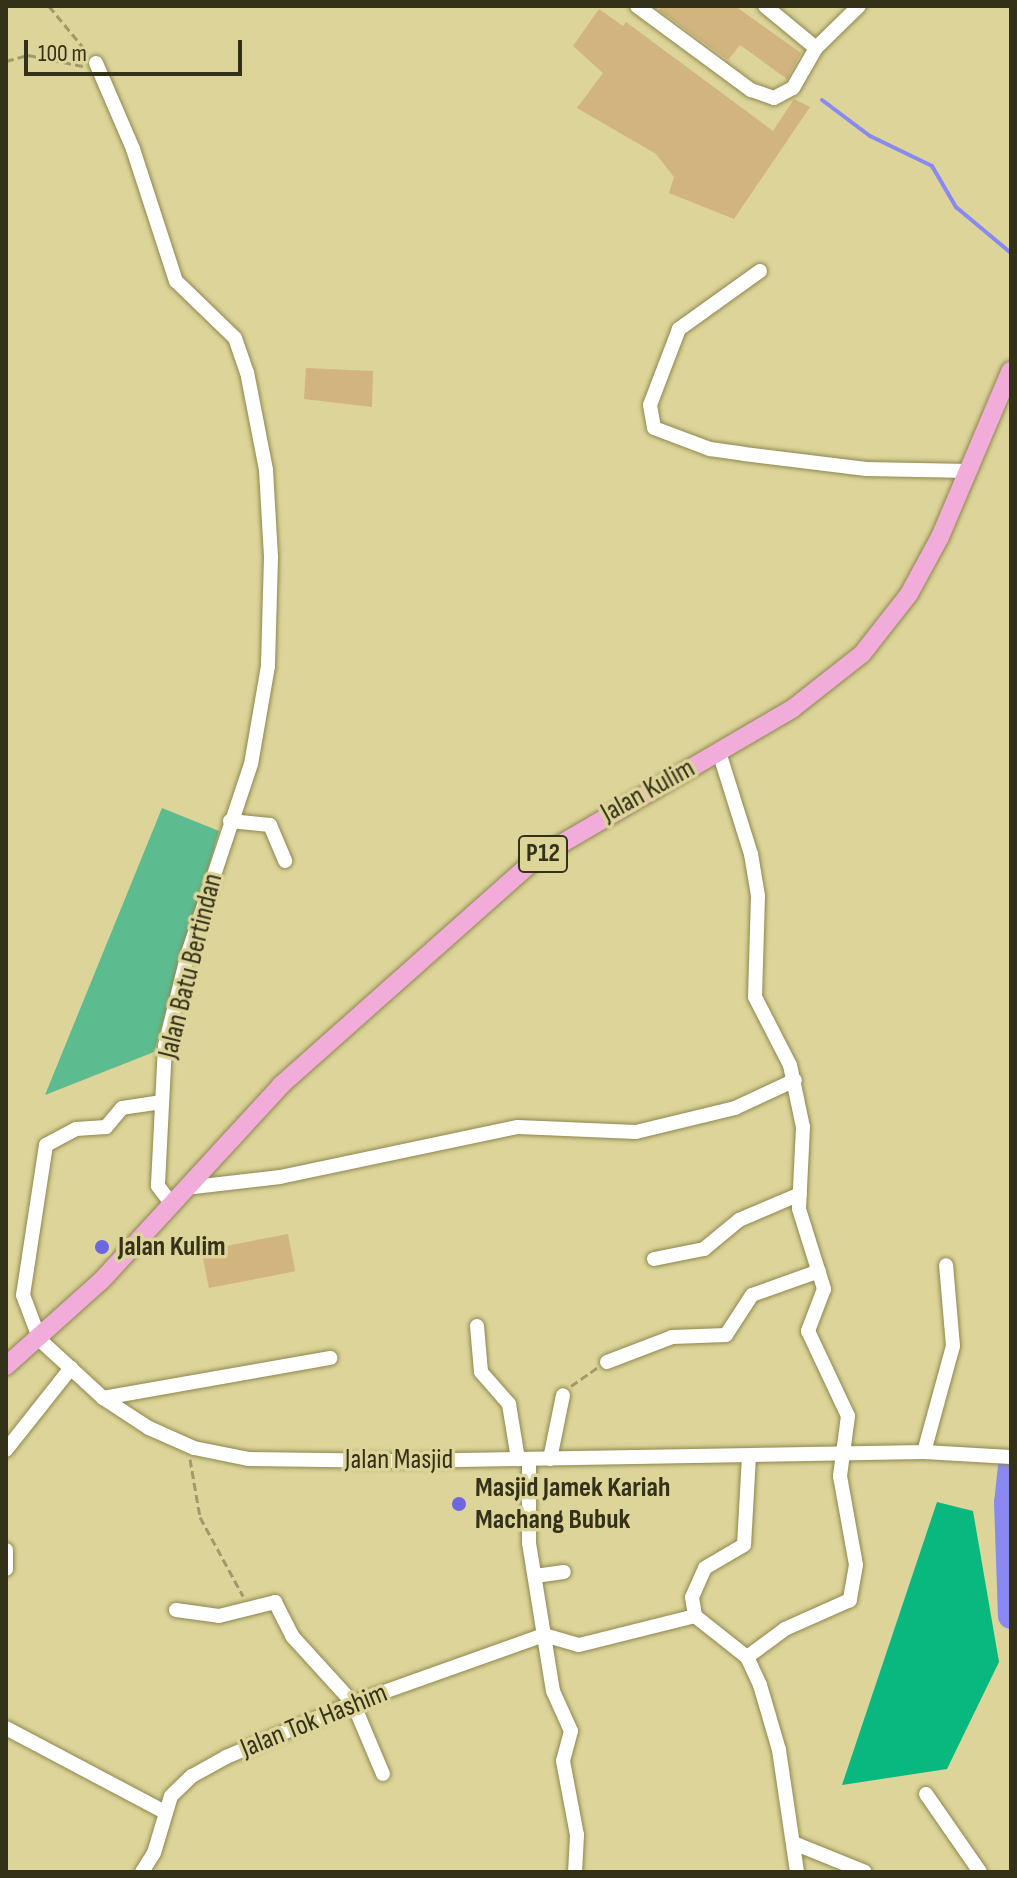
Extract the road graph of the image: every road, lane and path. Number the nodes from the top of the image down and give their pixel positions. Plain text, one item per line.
1 (49, 6) edge
2 (637, 6) edge
3 (765, 6) edge
4 (859, 6) edge
5 (816, 48) junction
6 (6, 61) edge
7 (96, 63) junction
8 (760, 271) dead end
9 (1011, 370) edge
10 (969, 471) junction
11 (719, 752) junction
12 (230, 821) junction
13 (285, 861) dead end
14 (795, 1080) junction
15 (162, 1102) junction
16 (185, 1188) junction
17 (800, 1194) junction
18 (171, 1203) junction
19 (654, 1259) dead end
20 (946, 1265) dead end
21 (819, 1271) junction
22 (477, 1326) dead end
23 (40, 1340) junction
24 (331, 1358) dead end
25 (607, 1362) joint
26 (6, 1366) edge
27 (71, 1368) junction
28 (563, 1395) joint
29 (103, 1398) junction
30 (191, 1446) junction
31 (6, 1450) edge
32 (924, 1452) junction
33 (845, 1454) junction
34 (749, 1456) junction
35 (1011, 1457) edge
36 (524, 1459) junction
37 (550, 1459) junction
38 (6, 1550) edge
39 (6, 1569) edge
40 (564, 1572) dead end
41 (535, 1576) junction
42 (248, 1606) junction
43 (176, 1610) dead end
44 (695, 1616) junction
45 (544, 1635) junction
46 (747, 1657) junction
47 (353, 1703) junction
48 (6, 1728) edge
49 (383, 1774) dead end
50 (926, 1794) dead end
51 (163, 1811) junction
52 (796, 1844) junction
53 (142, 1872) edge
54 (575, 1872) edge
55 (797, 1872) edge
56 (865, 1872) edge
57 (980, 1872) edge

1 - 7 path
2 - 5 street
3 - 5 street
4 - 5 street
6 - 7 path
7 - 12 street, Jalan Batu Bertindan
8 - 10 street
9 - 10 main road, Jalan Kulim / P12
10 - 11 main road, Jalan Kulim / P12
11 - 14 street
11 - 16 main road, Jalan Kulim / P12
12 - 13 street
12 - 15 street, Jalan Batu Bertindan
14 - 16 street
14 - 17 street
15 - 18 street, Jalan Batu Bertindan
15 - 23 street
16 - 18 main road, Jalan Kulim / P12
17 - 19 street
17 - 21 street
18 - 23 main road, Jalan Kulim / P12
20 - 32 street
21 - 25 street
21 - 33 street
22 - 36 street
23 - 26 main road, Jalan Kulim / P12
23 - 27 street, Jalan Masjid
24 - 29 street
25 - 28 path
27 - 29 street, Jalan Masjid
27 - 31 street
28 - 37 street
29 - 30 street, Jalan Masjid
30 - 36 street, Jalan Masjid
30 - 42 path
32 - 33 street, Jalan Masjid
32 - 35 street, Jalan Masjid
33 - 34 street, Jalan Masjid
33 - 46 street
34 - 37 street, Jalan Masjid
34 - 44 street
36 - 37 street, Jalan Masjid
36 - 41 street
38 - 39 street
40 - 41 street
41 - 45 street
42 - 43 street
42 - 47 street
44 - 45 street
44 - 46 street
45 - 47 street, Jalan Tok Hashim
45 - 54 street
46 - 52 street
47 - 49 street
47 - 51 street, Jalan Tok Hashim
48 - 51 street
50 - 57 street
51 - 53 street, Jalan Tok Hashim
52 - 55 street
52 - 56 street

